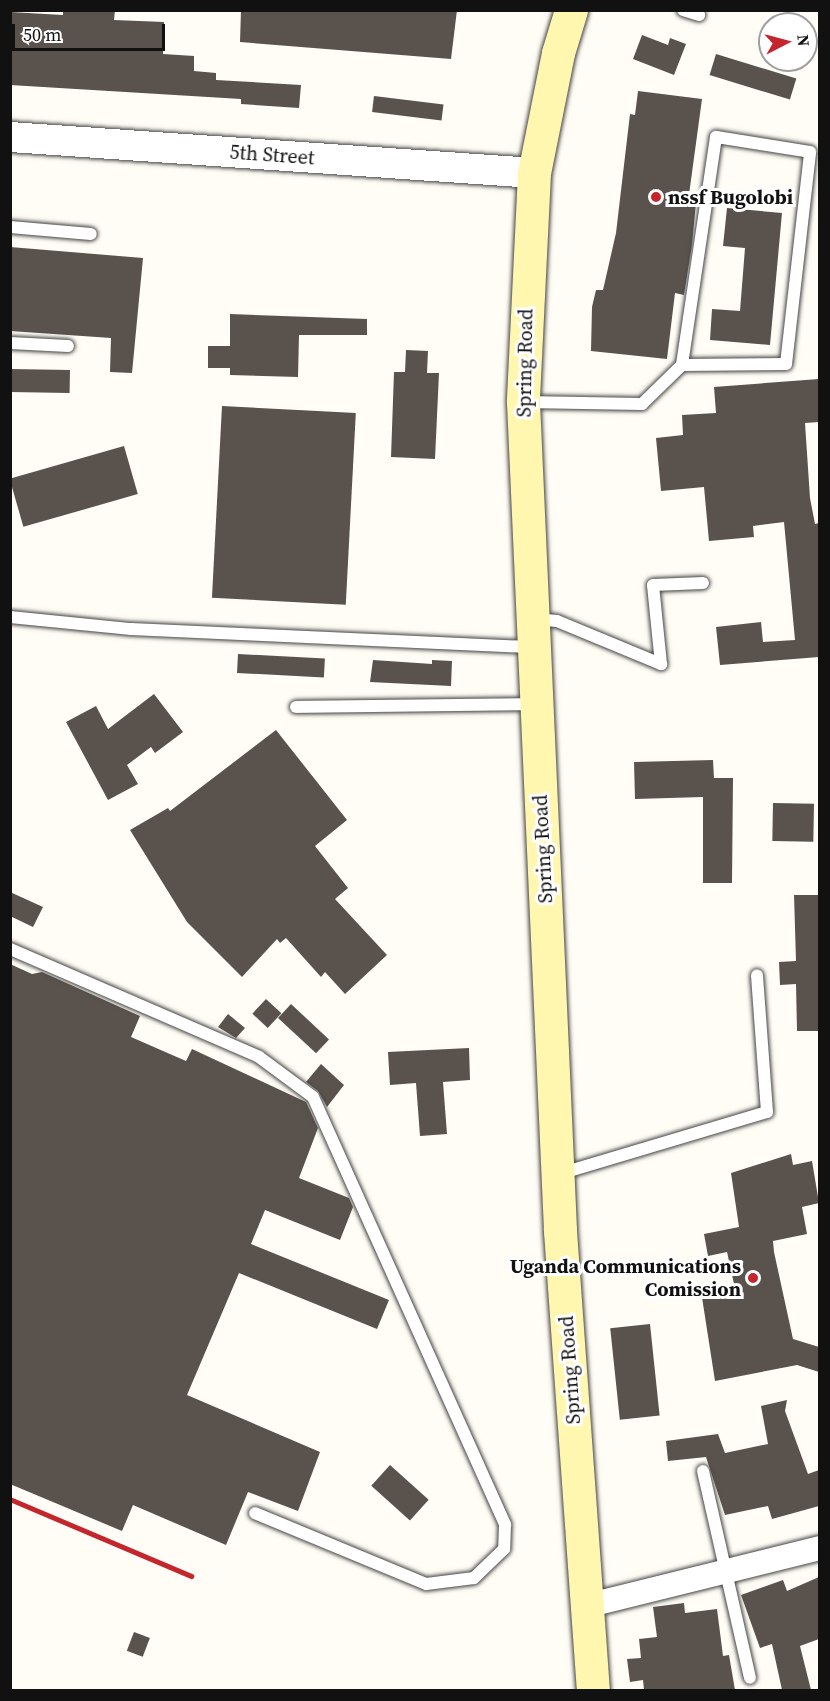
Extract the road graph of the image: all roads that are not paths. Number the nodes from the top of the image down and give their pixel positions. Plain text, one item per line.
1 (571, 10) edge
2 (684, 10) edge
3 (699, 15) dead end
4 (10, 137) edge
5 (534, 173) junction
6 (10, 227) edge
7 (91, 234) dead end
8 (10, 343) edge
9 (68, 346) dead end
10 (682, 365) junction
11 (523, 402) junction
12 (703, 583) dead end
13 (10, 617) edge
14 (533, 633) junction
15 (536, 704) junction
16 (296, 707) dead end
17 (10, 949) edge
18 (757, 975) dead end
19 (558, 1174) junction
20 (703, 1471) dead end
21 (255, 1513) dead end
22 (819, 1548) edge
23 (725, 1571) junction
24 (585, 1606) junction
25 (750, 1678) dead end
26 (593, 1690) edge

1 - 5 main road, Spring Road
2 - 3 lane
4 - 5 street, 5th Street
5 - 11 main road, Spring Road
6 - 7 lane
8 - 9 lane
10 - 10 lane
10 - 11 lane
11 - 14 main road, Spring Road
12 - 14 lane
13 - 14 lane
14 - 15 main road, Spring Road
15 - 16 lane
15 - 19 main road, Spring Road
17 - 21 lane
18 - 19 lane
19 - 24 main road, Spring Road
20 - 23 lane
22 - 23 street
23 - 24 street
23 - 25 lane
24 - 26 main road, Spring Road

